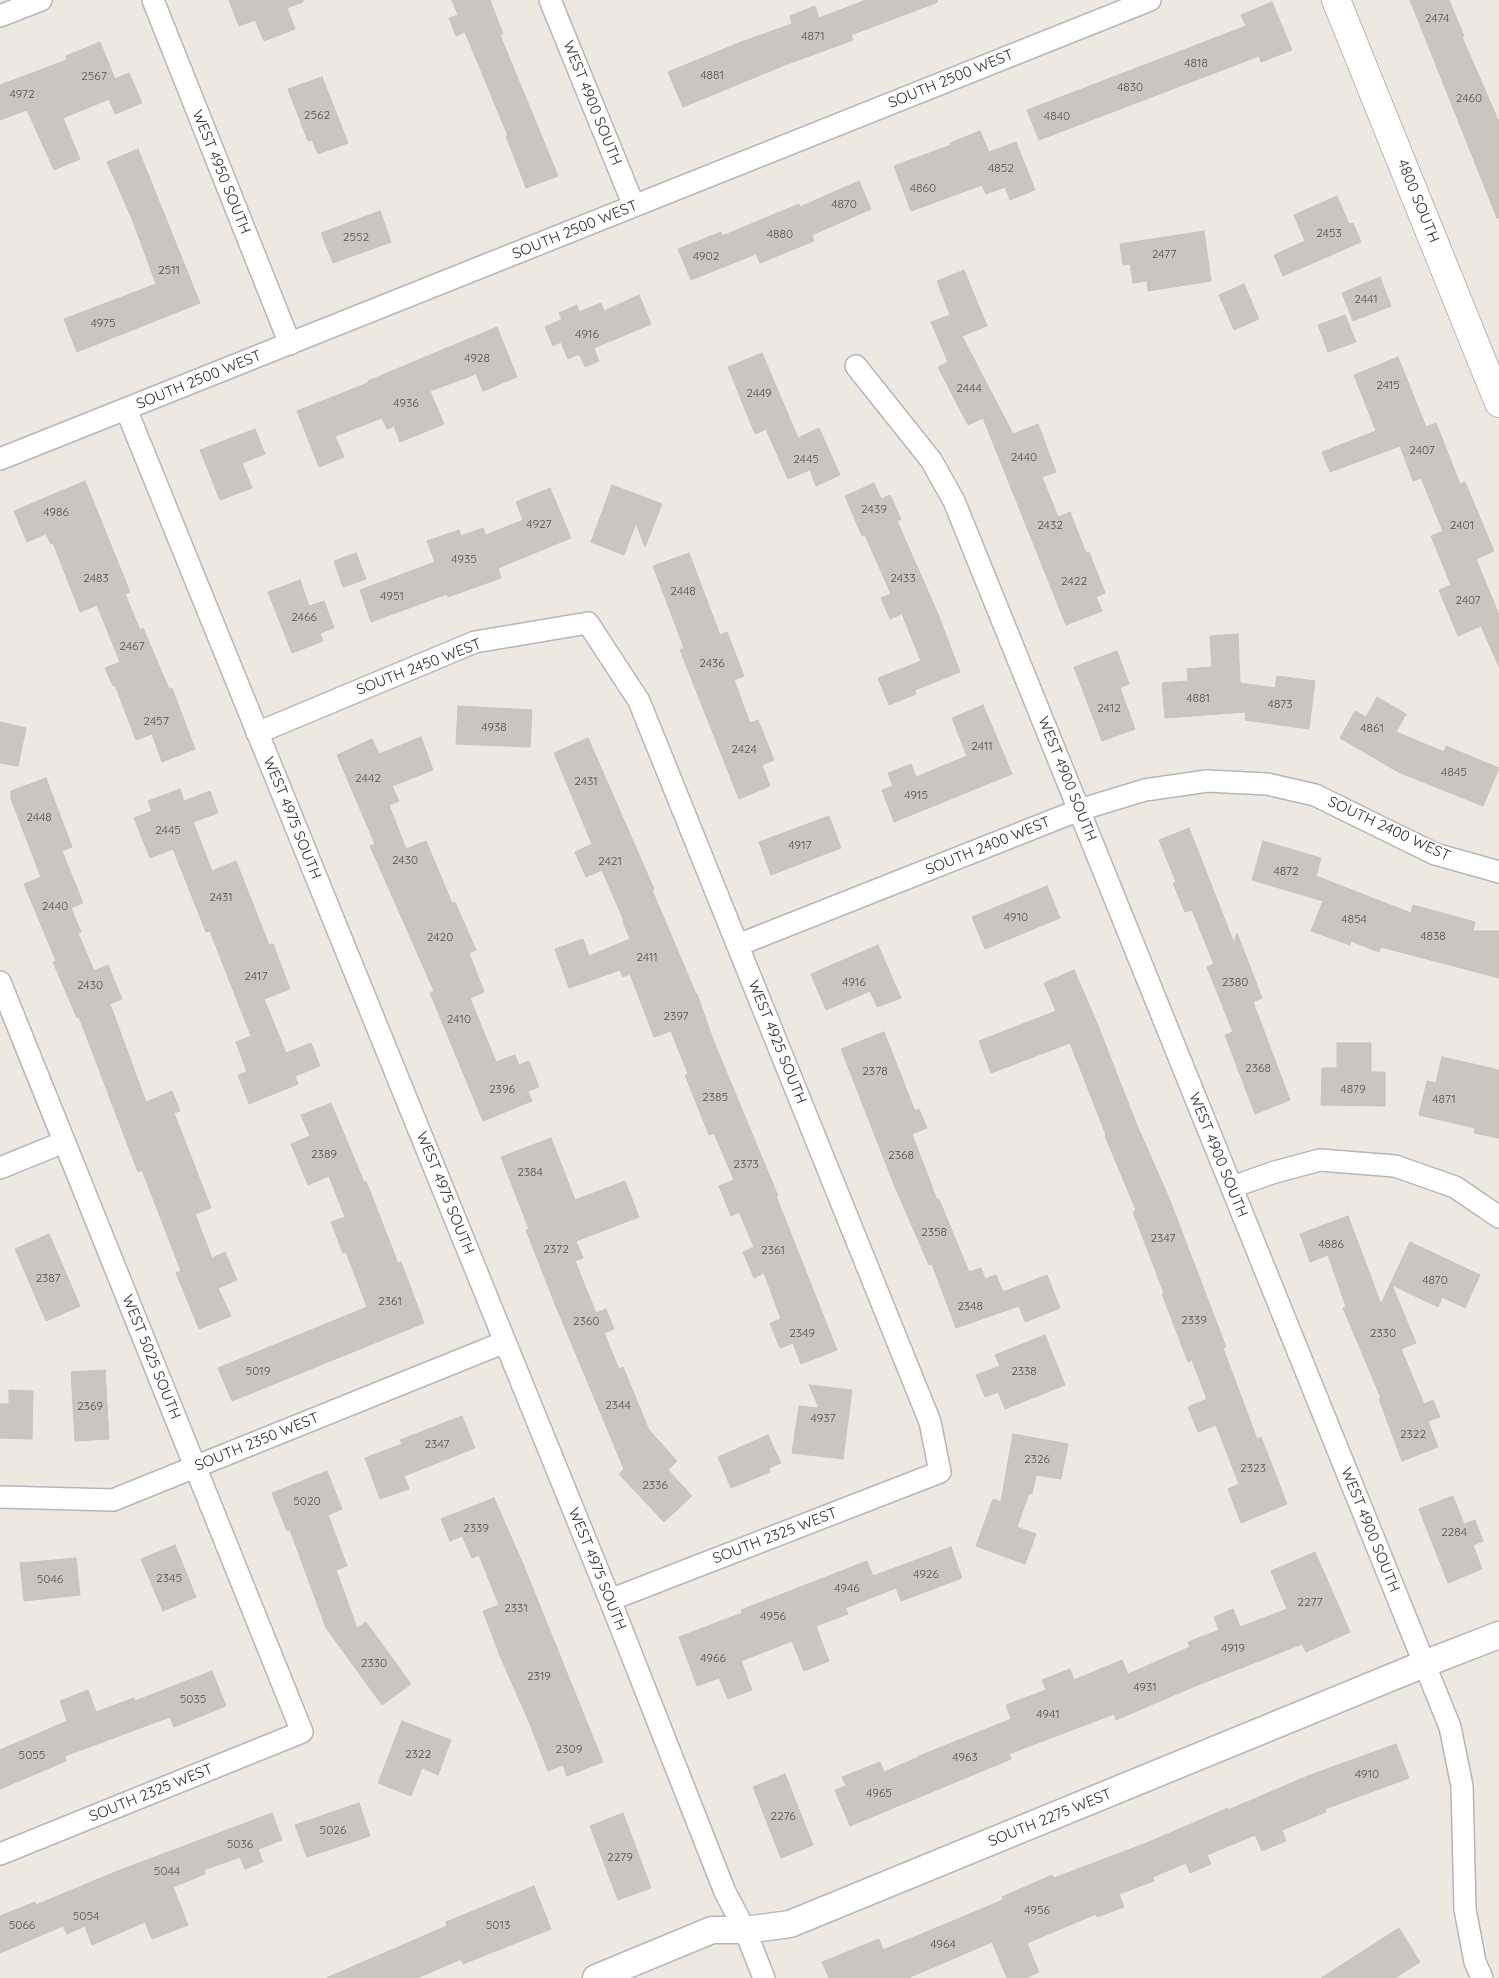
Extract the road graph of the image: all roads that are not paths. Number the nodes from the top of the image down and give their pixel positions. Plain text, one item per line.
1 (41, 0) edge
2 (153, 0) edge
3 (550, 0) edge
4 (1150, 0) edge
5 (1336, 0) edge
6 (0, 16) edge
7 (634, 206) junction
8 (290, 344) junction
9 (856, 366) dead end
10 (1499, 403) edge
11 (126, 409) junction
12 (0, 459) edge
13 (588, 623) joint
14 (257, 733) junction
15 (1079, 810) junction
16 (1499, 872) edge
17 (738, 945) junction
18 (0, 982) edge
19 (64, 1142) junction
20 (0, 1168) edge
21 (1232, 1187) junction
22 (1499, 1217) edge
23 (505, 1342) junction
24 (196, 1467) junction
25 (940, 1472) joint
26 (0, 1496) edge
27 (610, 1600) junction
28 (1499, 1635) edge
29 (1424, 1664) junction
30 (302, 1732) joint
31 (0, 1854) edge
32 (745, 1930) junction
33 (596, 1978) edge
34 (764, 1978) edge
35 (1482, 1978) edge

1 - 6 street
2 - 8 street, WEST 4950 SOUTH
3 - 7 street, WEST 4900 SOUTH
4 - 7 street, SOUTH 2500 WEST
5 - 10 main road, 4800 SOUTH
7 - 8 street, SOUTH 2500 WEST
8 - 11 street, SOUTH 2500 WEST
9 - 15 street, WEST 4900 SOUTH
11 - 12 street, SOUTH 2500 WEST
11 - 14 street, WEST 4975 SOUTH
13 - 14 street, SOUTH 2450 WEST
13 - 17 street, WEST 4925 SOUTH
14 - 23 street, WEST 4975 SOUTH
15 - 16 street, SOUTH 2400 WEST
15 - 17 street, SOUTH 2400 WEST
15 - 21 street, WEST 4900 SOUTH
17 - 25 street, WEST 4925 SOUTH
18 - 19 street, WEST 5025 SOUTH
19 - 20 street
19 - 24 street, WEST 5025 SOUTH
21 - 22 street
21 - 29 street, WEST 4900 SOUTH
23 - 24 street, SOUTH 2350 WEST
23 - 27 street, WEST 4975 SOUTH
24 - 26 street, SOUTH 2350 WEST
24 - 30 street, WEST 5025 SOUTH
25 - 27 street, SOUTH 2325 WEST
27 - 32 street, WEST 4975 SOUTH
28 - 29 street, SOUTH 2275 WEST
29 - 32 street, SOUTH 2275 WEST
29 - 35 street, WEST 4900 SOUTH
30 - 31 street, SOUTH 2325 WEST
32 - 33 street, SOUTH 2275 WEST
32 - 34 street, WEST 4975 SOUTH

